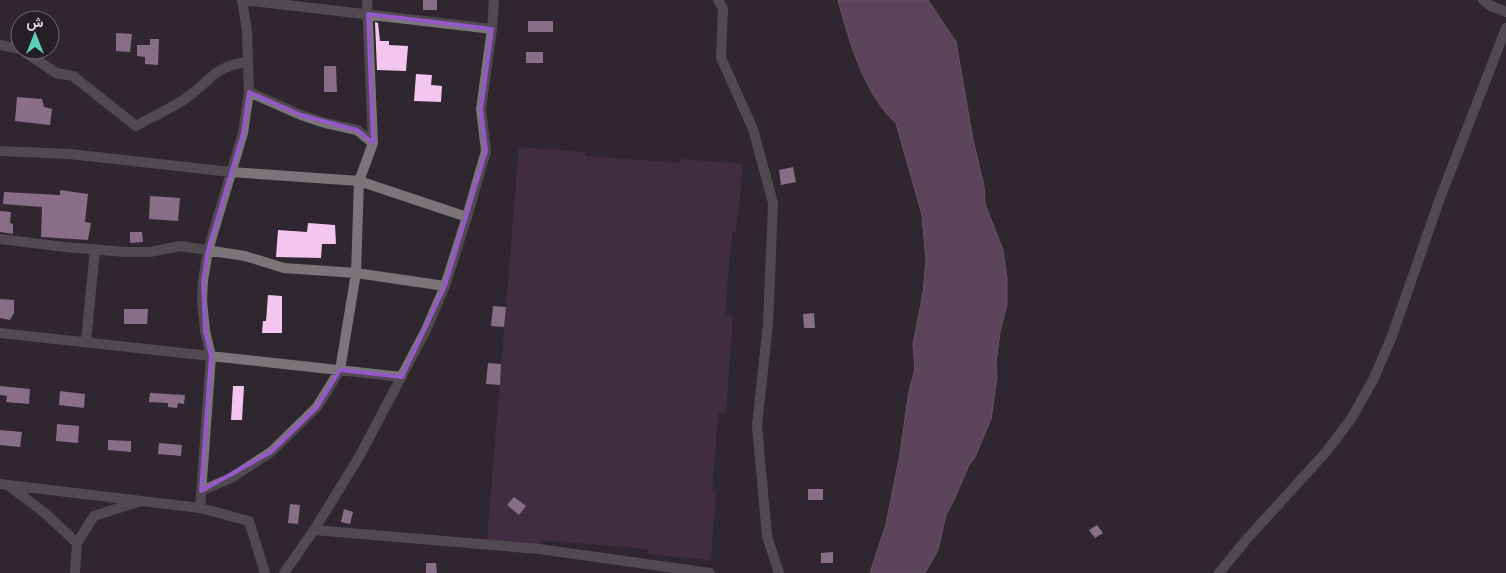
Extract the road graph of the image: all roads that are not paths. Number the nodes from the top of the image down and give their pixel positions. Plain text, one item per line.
1 (243, 0) edge
2 (367, 0) edge
3 (494, 0) edge
4 (718, 0) edge
5 (1483, 0) edge
6 (1506, 12) edge
7 (368, 14) junction
8 (1506, 28) edge
9 (492, 29) junction
10 (36, 60) edge
11 (249, 92) junction
12 (373, 143) junction
13 (0, 151) edge
14 (231, 172) junction
15 (359, 181) junction
16 (467, 218) junction
17 (0, 239) edge
18 (95, 249) junction
19 (208, 250) junction
20 (356, 273) junction
21 (445, 286) junction
22 (0, 333) edge
23 (86, 342) junction
24 (211, 356) junction
25 (340, 370) junction
26 (402, 377) junction
27 (4, 484) edge
28 (201, 491) junction
29 (142, 501) junction
30 (200, 508) junction
31 (314, 530) junction
32 (77, 543) junction
33 (74, 573) edge
34 (265, 573) edge
35 (284, 573) edge
36 (710, 573) edge
37 (779, 573) edge
38 (1219, 573) edge

1 - 7 street
1 - 11 street
2 - 7 street
3 - 9 street
4 - 37 street
5 - 6 street
7 - 9 street
7 - 12 street
8 - 38 street
9 - 16 street
10 - 11 street
11 - 12 street
11 - 14 street
12 - 15 street
13 - 14 street
14 - 15 street
14 - 19 street
15 - 16 street
15 - 20 street
16 - 21 street
17 - 18 street
18 - 19 street
18 - 23 street
19 - 20 street
19 - 24 street
20 - 21 street
20 - 25 street
21 - 26 street
22 - 23 street
23 - 24 street
24 - 25 street
24 - 28 street
25 - 26 street
25 - 28 street
26 - 31 street
27 - 29 street
27 - 32 street
28 - 30 street
29 - 30 street
29 - 32 street
30 - 34 street
31 - 35 street
31 - 36 street
32 - 33 street

